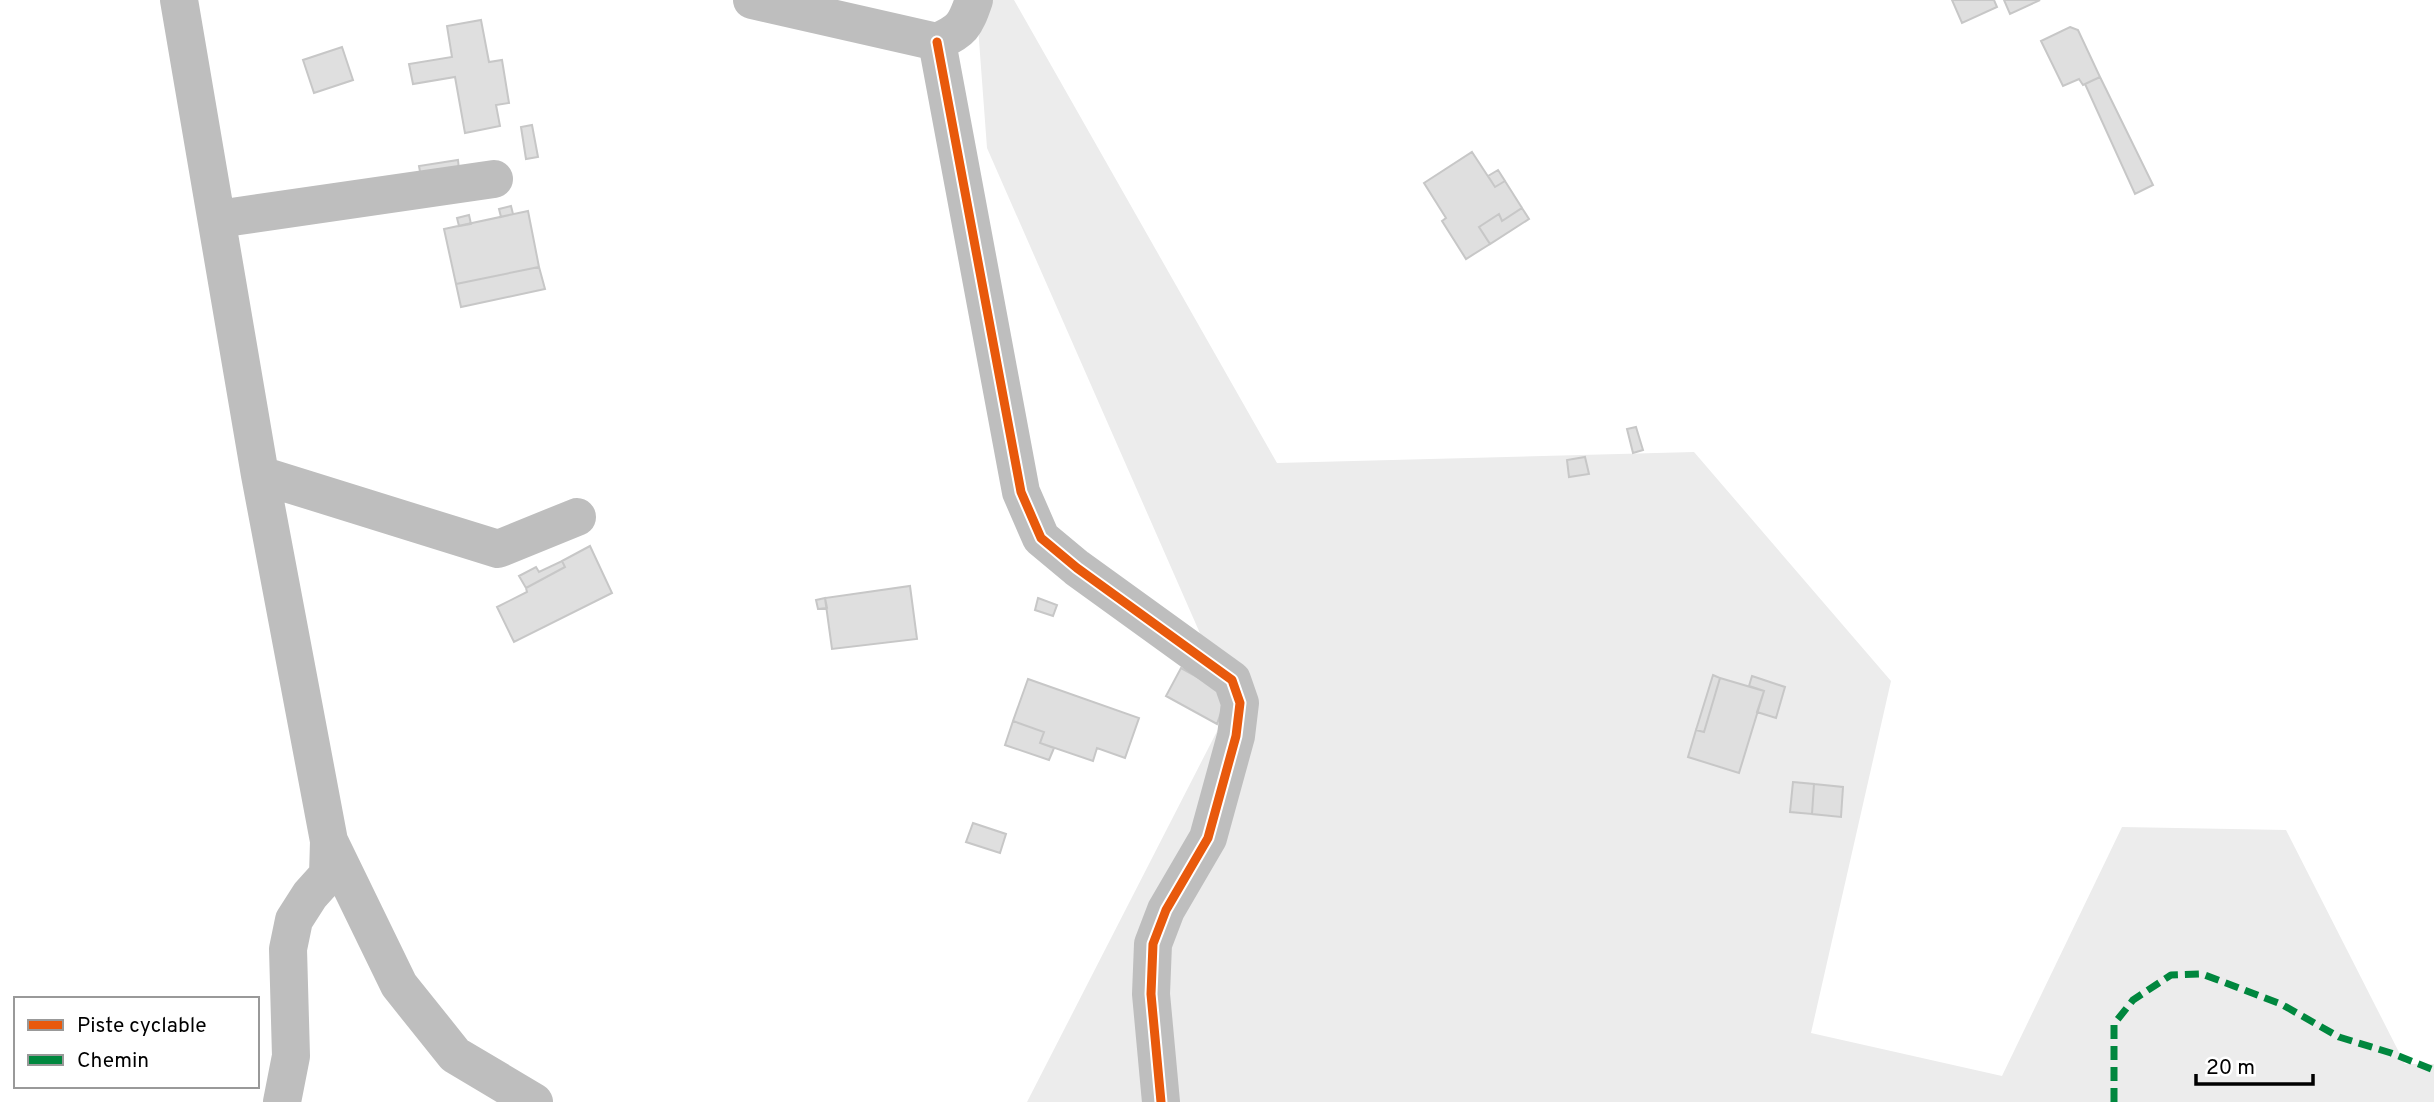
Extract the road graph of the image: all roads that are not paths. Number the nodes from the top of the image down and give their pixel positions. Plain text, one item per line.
1 (179, 0) edge
2 (752, 0) edge
3 (974, 0) edge
4 (937, 42) junction
5 (494, 179) dead end
6 (218, 219) junction
7 (260, 475) junction
8 (577, 517) dead end
9 (329, 841) junction
10 (282, 1102) edge
11 (534, 1102) edge
12 (1161, 1102) edge

1 - 6 street
2 - 4 street
3 - 4 street
4 - 12 street
5 - 6 street
6 - 7 street
7 - 8 street
7 - 9 street
9 - 10 street
9 - 11 street

